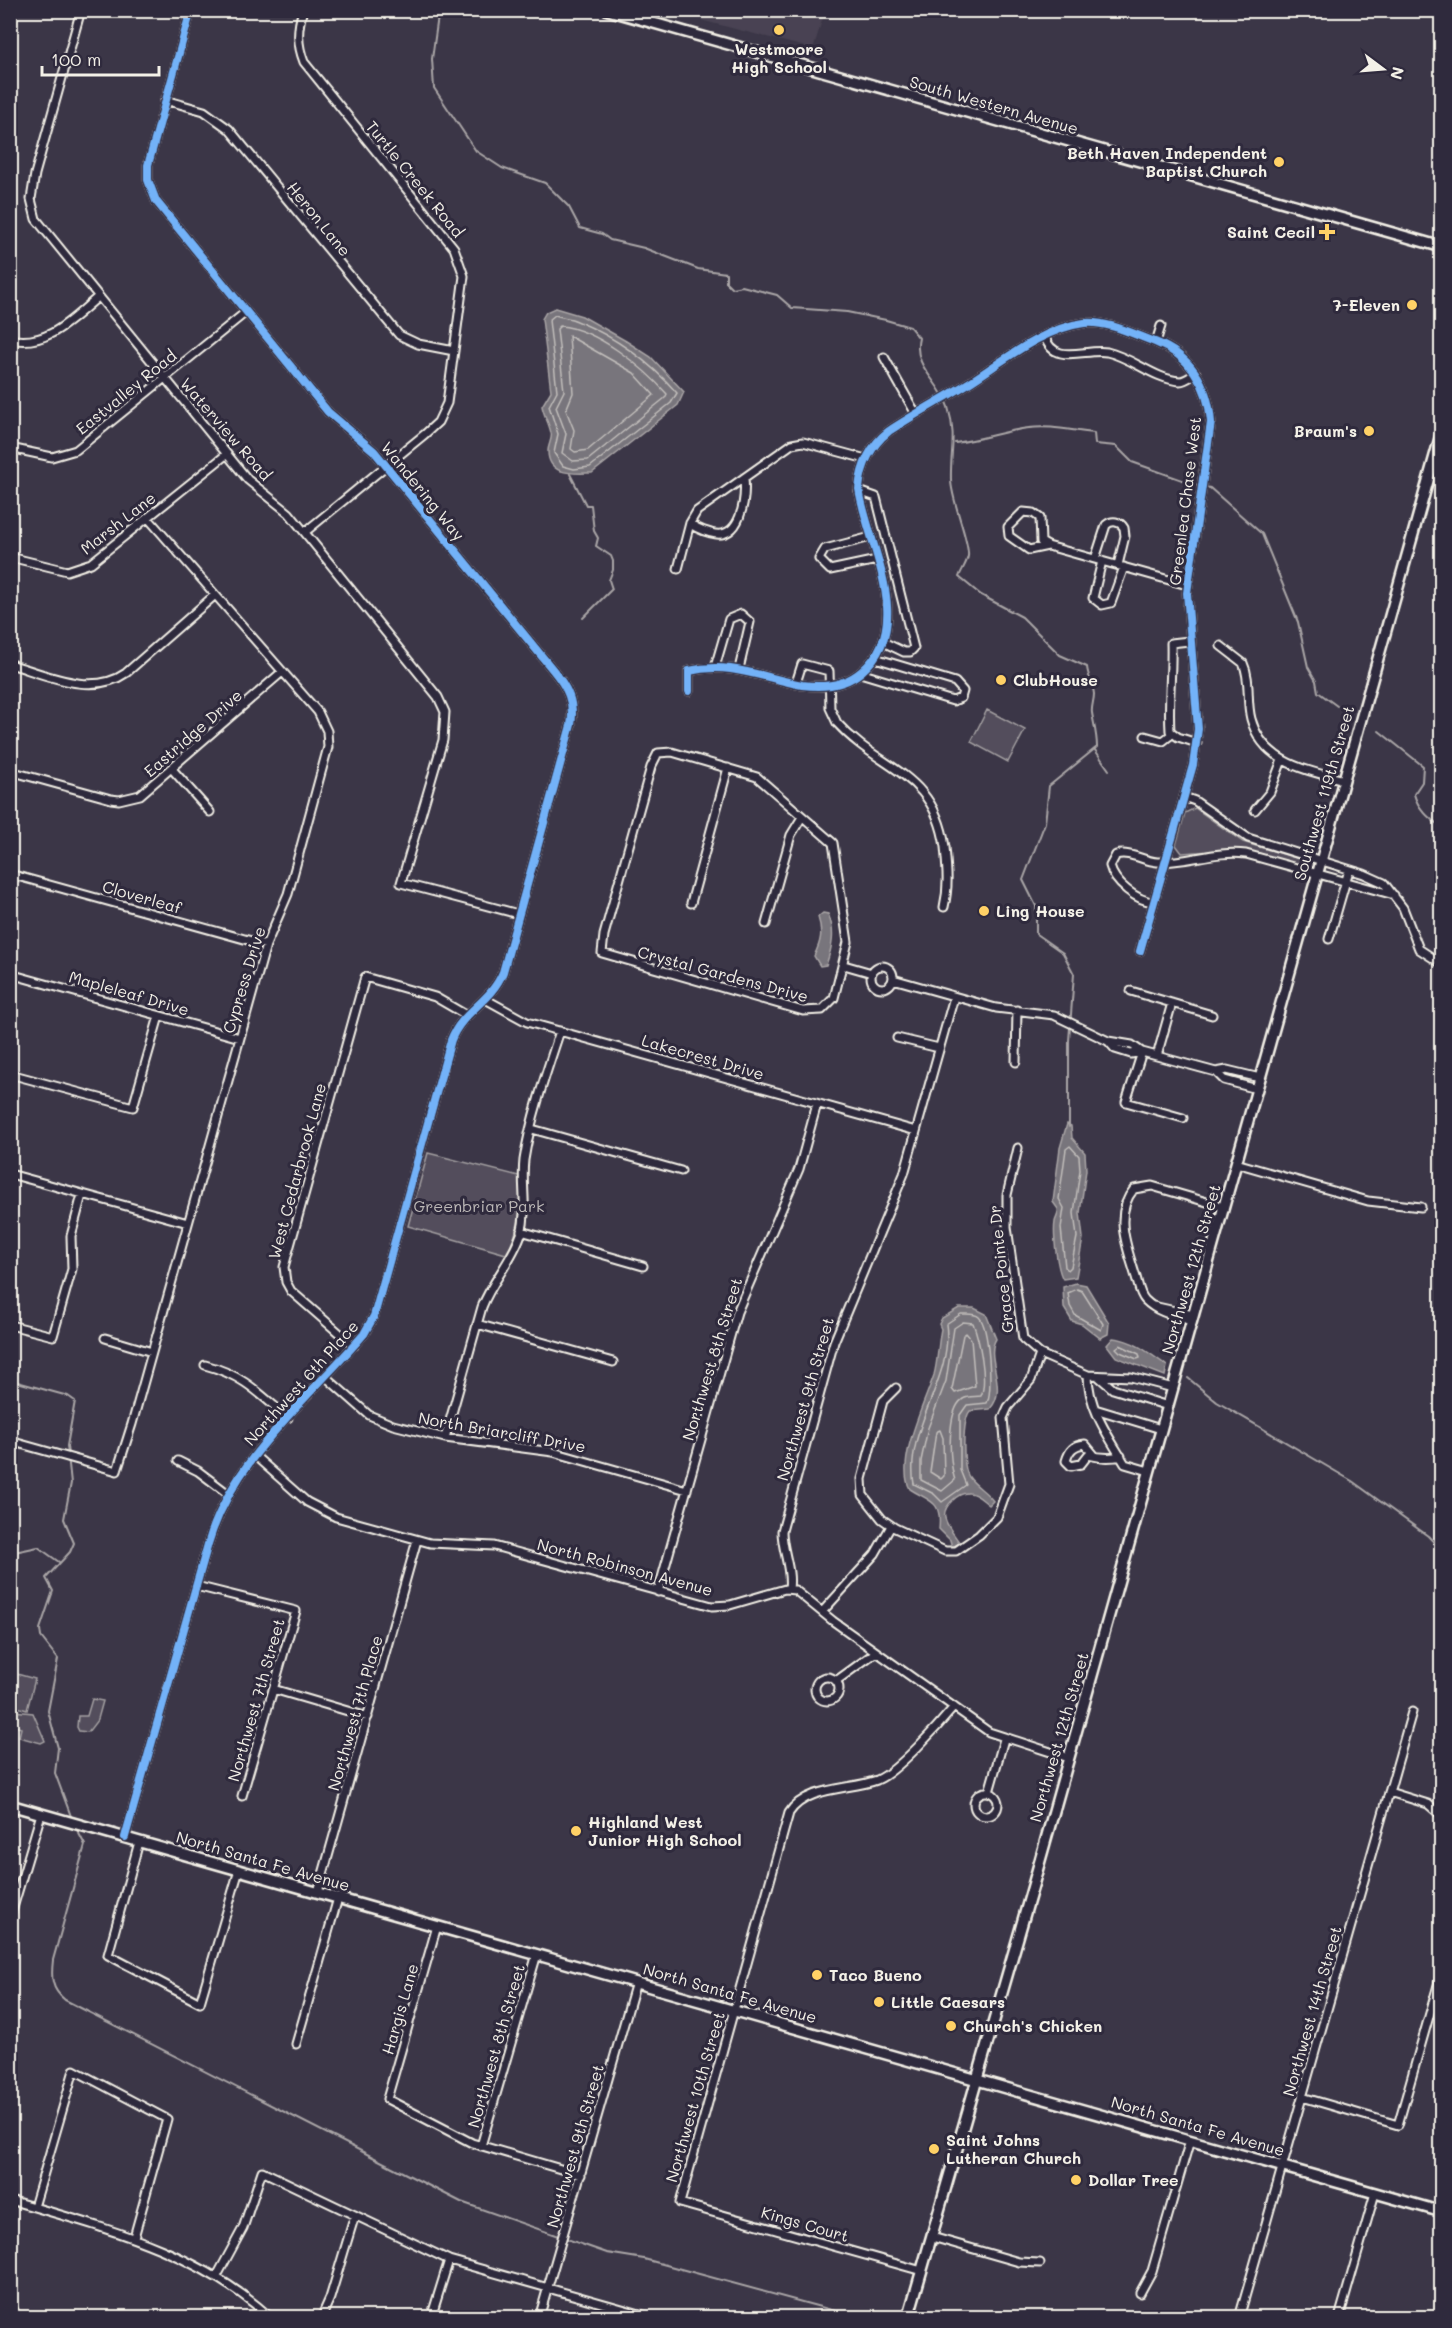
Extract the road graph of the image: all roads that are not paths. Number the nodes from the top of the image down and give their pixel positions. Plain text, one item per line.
1 (81, 10) edge
2 (190, 10) edge
3 (303, 10) edge
4 (608, 10) edge
5 (165, 100) junction
6 (1442, 247) edge
7 (98, 297) junction
8 (246, 312) junction
9 (1161, 326) dead end
10 (1045, 337) junction
11 (10, 339) edge
12 (1156, 342) junction
13 (454, 351) junction
14 (884, 357) dead end
15 (1196, 373) junction
16 (164, 378) junction
17 (916, 414) junction
18 (1442, 430) edge
19 (10, 448) edge
20 (227, 454) junction
21 (866, 459) junction
22 (386, 466) junction
23 (744, 478) junction
24 (859, 491) junction
25 (148, 518) junction
26 (690, 523) junction
27 (305, 532) junction
28 (871, 537) junction
29 (1048, 546) junction
30 (10, 557) edge
31 (877, 560) junction
32 (1098, 560) junction
33 (1121, 566) junction
34 (678, 569) dead end
35 (1187, 585) junction
36 (215, 595) junction
37 (1189, 641) junction
38 (884, 642) junction
39 (1221, 646) dead end
40 (875, 658) junction
41 (10, 664) edge
42 (715, 667) junction
43 (739, 669) junction
44 (282, 672) junction
45 (860, 673) junction
46 (796, 683) junction
47 (830, 686) junction
48 (689, 691) dead end
49 (1172, 734) junction
50 (1145, 736) dead end
51 (1197, 743) junction
52 (1282, 760) junction
53 (728, 768) junction
54 (172, 769) junction
55 (10, 771) edge
56 (1344, 780) junction
57 (1184, 797) junction
58 (1255, 810) dead end
59 (210, 812) dead end
60 (802, 818) junction
61 (1321, 860) junction
62 (1165, 861) junction
63 (1349, 870) junction
64 (10, 874) edge
65 (1317, 874) junction
66 (1345, 882) junction
67 (1394, 895) junction
68 (1154, 902) junction
69 (691, 903) dead end
70 (944, 907) dead end
71 (518, 914) junction
72 (766, 924) dead end
73 (1329, 939) dead end
74 (266, 945) junction
75 (1140, 951) dead end
76 (507, 955) joint
77 (1442, 964) edge
78 (844, 965) junction
79 (872, 973) junction
80 (10, 974) edge
81 (893, 979) junction
82 (1131, 991) dead end
83 (954, 997) junction
84 (487, 1000) junction
85 (1172, 1003) junction
86 (1017, 1010) junction
87 (466, 1015) junction
88 (1212, 1015) dead end
89 (159, 1016) junction
90 (560, 1031) junction
91 (240, 1038) junction
92 (897, 1038) dead end
93 (939, 1048) junction
94 (1142, 1052) junction
95 (1157, 1056) junction
96 (1016, 1062) dead end
97 (1216, 1072) junction
98 (10, 1074) edge
99 (1260, 1078) junction
100 (1257, 1089) junction
101 (817, 1104) junction
102 (1183, 1118) dead end
103 (532, 1129) junction
104 (916, 1131) junction
105 (1018, 1148) dead end
106 (1236, 1163) junction
107 (681, 1171) dead end
108 (10, 1174) edge
109 (82, 1195) junction
110 (1224, 1206) junction
111 (1421, 1207) dead end
112 (188, 1223) junction
113 (521, 1231) junction
114 (643, 1266) dead end
115 (1192, 1318) junction
116 (477, 1324) junction
117 (10, 1325) edge
118 (105, 1338) dead end
119 (354, 1346) junction
120 (152, 1352) junction
121 (1040, 1354) junction
122 (613, 1362) dead end
123 (205, 1365) dead end
124 (1088, 1375) junction
125 (1098, 1376) junction
126 (326, 1377) junction
127 (896, 1388) dead end
128 (1173, 1388) junction
129 (1168, 1406) junction
130 (1095, 1409) junction
131 (288, 1418) junction
132 (1161, 1429) junction
133 (445, 1438) junction
134 (10, 1441) edge
135 (255, 1456) junction
136 (1095, 1456) dead end
137 (1120, 1456) junction
138 (178, 1461) dead end
139 (1149, 1471) junction
140 (687, 1490) junction
141 (227, 1493) junction
142 (891, 1526) junction
143 (417, 1540) junction
144 (196, 1586) junction
145 (789, 1588) junction
146 (658, 1592) junction
147 (822, 1612) junction
148 (876, 1652) junction
149 (836, 1682) dead end
150 (273, 1689) junction
151 (954, 1707) junction
152 (1412, 1712) dead end
153 (368, 1717) junction
154 (1004, 1739) junction
155 (1069, 1758) junction
156 (989, 1792) dead end
157 (1389, 1792) junction
158 (242, 1796) dead end
159 (10, 1805) edge
160 (41, 1814) junction
161 (1442, 1816) edge
162 (125, 1837) junction
163 (140, 1842) junction
164 (239, 1870) junction
165 (318, 1892) junction
166 (338, 1898) junction
167 (10, 1918) edge
168 (438, 1926) junction
169 (537, 1954) junction
170 (1442, 1971) edge
171 (636, 1982) junction
172 (734, 2010) junction
173 (296, 2044) dead end
174 (978, 2079) junction
175 (1302, 2097) junction
176 (1190, 2140) junction
177 (482, 2146) junction
178 (1282, 2166) junction
179 (581, 2175) junction
180 (1375, 2193) junction
181 (10, 2200) edge
182 (680, 2203) joint
183 (34, 2207) junction
184 (1442, 2212) edge
185 (355, 2215) junction
186 (134, 2236) junction
187 (932, 2237) junction
188 (449, 2260) junction
189 (1040, 2263) dead end
190 (922, 2271) junction
191 (217, 2276) junction
192 (548, 2287) junction
193 (1140, 2293) dead end
194 (10, 2303) edge
195 (1442, 2308) edge
196 (649, 2317) edge
197 (18, 2318) edge
198 (26, 2318) edge
199 (34, 2318) edge
200 (271, 2318) edge
201 (321, 2318) edge
202 (432, 2318) edge
203 (539, 2318) edge
204 (908, 2318) edge
205 (1239, 2318) edge
206 (1339, 2318) edge
207 (1439, 2318) edge

1 - 7 street, Waterview Road
2 - 5 street, Wandering Way
3 - 13 street, Turtle Creek Road
4 - 6 main road, South Western Avenue
5 - 8 street, Wandering Way
5 - 13 street, Heron Lane
7 - 11 street
7 - 16 street, Waterview Road
8 - 16 street, Eastvalley Road
8 - 22 street, Wandering Way
9 - 12 street
10 - 12 street, Greenlea Chase West
10 - 15 street
10 - 17 street, Greenlea Chase West
12 - 15 street, Greenlea Chase West
13 - 22 street, Turtle Creek Road
14 - 17 street
15 - 35 street, Greenlea Chase West
16 - 19 street, Eastvalley Road
16 - 20 street, Waterview Road
17 - 21 street, Greenlea Chase West
18 - 56 main road, Southwest 119th Street
20 - 25 street, Marsh Lane
20 - 27 street, Waterview Road
21 - 23 street
21 - 24 street
22 - 27 street, Turtle Creek Road
22 - 71 street, Wandering Way
23 - 26 street
23 - 26 street
24 - 28 street
24 - 38 street
25 - 30 street, Marsh Lane
25 - 36 street, Cypress Drive
26 - 34 street
27 - 71 street, Waterview Road
28 - 31 street
28 - 31 street
29 - 29 street
29 - 32 street
31 - 38 street
32 - 33 street
32 - 33 street
32 - 33 street
33 - 35 street
35 - 37 street, Greenlea Chase West
36 - 41 street
36 - 44 street, Cypress Drive
37 - 49 street
37 - 51 street, Greenlea Chase West
38 - 40 street
39 - 52 street
40 - 45 street
40 - 45 street
42 - 43 street
42 - 43 street
42 - 48 street
43 - 46 street
44 - 54 street, Eastridge Drive
44 - 74 street, Cypress Drive
45 - 47 street
46 - 47 street
46 - 47 street
47 - 70 street
49 - 50 street
49 - 51 street
51 - 57 street, Greenlea Chase West
52 - 56 street
52 - 58 street
53 - 60 street, Crystal Gardens Drive
53 - 69 street
53 - 78 street, Crystal Gardens Drive
54 - 55 street, Eastridge Drive
54 - 59 street
56 - 61 main road, Southwest 119th Street
57 - 61 street
57 - 62 street, Greenlea Chase West
60 - 72 street
60 - 78 street, Crystal Gardens Drive
61 - 63 street
61 - 65 main road, Southwest 119th Street
62 - 65 street
62 - 68 street, Greenlea Chase West
62 - 68 street
63 - 66 street
63 - 67 street
64 - 74 street, Cloverleaf
65 - 66 street
65 - 99 main road, Southwest 119th Street
66 - 67 street
66 - 73 street
67 - 77 street
68 - 75 street, Greenlea Chase West
71 - 76 street, Wandering Way
74 - 91 street, Cypress Drive
76 - 84 street, Northwest 6th Place
78 - 79 street
79 - 81 street
79 - 81 street
80 - 89 street, Mapleleaf Drive
81 - 83 street
82 - 85 street
83 - 86 street
83 - 93 street, Northwest 9th Street
84 - 87 street, Northwest 6th Place
84 - 90 street, Lakecrest Drive
85 - 88 street
85 - 95 street
86 - 94 street
86 - 96 street
87 - 119 street, Northwest 6th Place
87 - 119 street, West Cedarbrook Lane
89 - 91 street, Mapleleaf Drive
89 - 98 street
90 - 101 street, Lakecrest Drive
90 - 103 street
91 - 112 street, Cypress Drive
92 - 93 street
93 - 104 street, Northwest 9th Street
94 - 95 street
94 - 102 street
95 - 97 street
97 - 99 street
97 - 100 street
99 - 100 main road, Southwest 119th Street
100 - 106 main road, Southwest 119th Street
101 - 104 street, Lakecrest Drive
101 - 140 street, Northwest 8th Street
103 - 107 street
103 - 113 street
104 - 145 street, Northwest 9th Street
105 - 121 street, Grace Pointe Dr
106 - 110 main road, Northwest 12th Street
106 - 111 street
108 - 109 street
109 - 112 street
109 - 117 street
110 - 115 main road, Northwest 12th Street
110 - 115 street
112 - 120 street, Cypress Drive
113 - 114 street
113 - 116 street
115 - 128 main road, Northwest 12th Street
116 - 122 street
116 - 133 street
118 - 120 street
119 - 126 street, Northwest 6th Place
120 - 134 street, Cypress Drive
121 - 124 street, Grace Pointe Dr
121 - 142 street
123 - 131 street
124 - 125 street, Grace Pointe Dr
124 - 130 street
125 - 128 street, Grace Pointe Dr
125 - 129 street
126 - 131 street, Northwest 6th Place
126 - 133 street, North Briarcliff Drive
127 - 142 street
128 - 129 main road, Northwest 12th Street
129 - 132 main road, Northwest 12th Street
130 - 132 street
130 - 137 street
131 - 135 street, Northwest 6th Place
132 - 139 main road, Northwest 12th Street
133 - 140 street, North Briarcliff Drive
135 - 141 street, Northwest 6th Place
135 - 143 street, North Robinson Avenue
136 - 137 street
137 - 139 street
138 - 141 street
139 - 155 main road, Northwest 12th Street
140 - 146 street, Northwest 8th Street
141 - 144 street, Northwest 6th Place
142 - 147 street
143 - 146 street, North Robinson Avenue
143 - 153 street, Northwest 7th Place
144 - 150 street, Northwest 7th Street
144 - 162 street, Northwest 6th Place
145 - 146 street, North Robinson Avenue
145 - 147 street
147 - 148 street
148 - 149 street
148 - 151 street
150 - 153 street
150 - 158 street, Northwest 7th Street
151 - 154 street
151 - 172 street, Northwest 10th Street
152 - 157 street, Northwest 14th Street
153 - 165 street, Northwest 7th Place
154 - 155 street
154 - 156 street
155 - 174 main road, Northwest 12th Street
157 - 161 street
157 - 175 street, Northwest 14th Street
159 - 160 main road, North Santa Fe Avenue
160 - 162 main road, North Santa Fe Avenue
160 - 167 street
162 - 163 main road, North Santa Fe Avenue
163 - 164 main road, North Santa Fe Avenue
163 - 164 street
164 - 165 main road, North Santa Fe Avenue
165 - 166 main road, North Santa Fe Avenue
166 - 168 main road, North Santa Fe Avenue
166 - 173 street
168 - 169 main road, North Santa Fe Avenue
168 - 177 street, Hargis Lane
169 - 171 main road, North Santa Fe Avenue
169 - 177 street, Northwest 8th Street
170 - 175 street
171 - 172 main road, North Santa Fe Avenue
171 - 179 street, Northwest 9th Street
172 - 174 main road, North Santa Fe Avenue
172 - 182 street, Northwest 10th Street
174 - 176 main road, North Santa Fe Avenue
174 - 187 main road, Northwest 12th Street
175 - 178 street, Northwest 14th Street
176 - 178 main road, North Santa Fe Avenue
176 - 193 street
177 - 179 street
178 - 180 main road, North Santa Fe Avenue
178 - 205 street, Northwest 14th Street
179 - 192 street, Northwest 9th Street
180 - 184 main road, North Santa Fe Avenue
180 - 206 street
181 - 183 street
182 - 190 street, Kings Court
183 - 186 street
183 - 186 street
185 - 188 street
185 - 191 street
185 - 201 street
186 - 191 street
187 - 189 street
187 - 190 main road, Northwest 12th Street
188 - 192 street
188 - 202 street
190 - 204 main road, Northwest 12th Street
191 - 200 street
192 - 196 street
192 - 203 street, Northwest 9th Street
194 - 197 street
195 - 207 street
198 - 199 street

